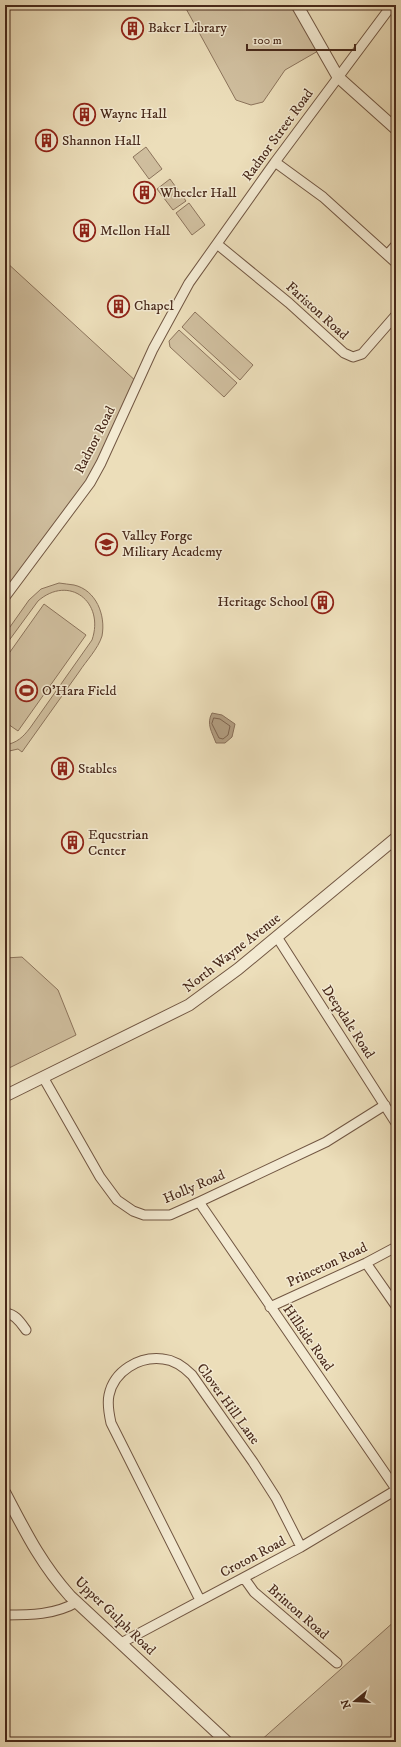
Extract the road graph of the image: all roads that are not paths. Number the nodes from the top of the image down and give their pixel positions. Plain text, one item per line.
1 (297, 5) edge
2 (392, 5) edge
3 (338, 77) junction
4 (396, 128) edge
5 (275, 162) junction
6 (217, 244) junction
7 (396, 246) edge
8 (387, 255) junction
9 (396, 264) edge
10 (189, 283) joint
11 (396, 315) edge
12 (5, 597) edge
13 (395, 840) edge
14 (277, 937) junction
15 (43, 1077) junction
16 (5, 1096) edge
17 (385, 1105) junction
18 (396, 1123) edge
19 (199, 1202) junction
20 (396, 1247) edge
21 (366, 1262) junction
22 (396, 1306) edge
23 (270, 1308) junction
24 (5, 1314) edge
25 (26, 1330) dead end
26 (396, 1489) edge
27 (5, 1493) edge
28 (301, 1547) junction
29 (244, 1578) junction
30 (200, 1600) junction
31 (77, 1602) junction
32 (5, 1615) edge
33 (121, 1643) junction
34 (337, 1663) dead end
35 (227, 1742) edge

1 - 3 street
2 - 3 street, Radnor Street Road
3 - 4 street
3 - 5 street, Radnor Street Road
5 - 6 street, Radnor Street Road
5 - 8 street
6 - 10 street, Radnor Street Road
6 - 11 street, Fariston Road
7 - 8 street
8 - 9 street
10 - 12 street, Radnor Road
13 - 14 street, North Wayne Avenue
14 - 15 street, North Wayne Avenue
14 - 17 street, Deepdale Road
15 - 16 street, North Wayne Avenue
15 - 19 street, Holly Road
17 - 18 street, Deepdale Road
17 - 19 street, Holly Road
19 - 23 street, Hillside Road
20 - 21 street, Princeton Road
21 - 22 street
21 - 23 street, Princeton Road
23 - 26 street, Hillside Road
24 - 25 street
26 - 28 street, Croton Road
27 - 31 street, Upper Gulph Road
28 - 29 street, Croton Road
28 - 30 street, Clover Hill Lane
29 - 30 street, Croton Road
29 - 34 street, Brinton Road
30 - 33 street, Croton Road
31 - 32 street
31 - 33 street, Upper Gulph Road
33 - 35 street, Upper Gulph Road

